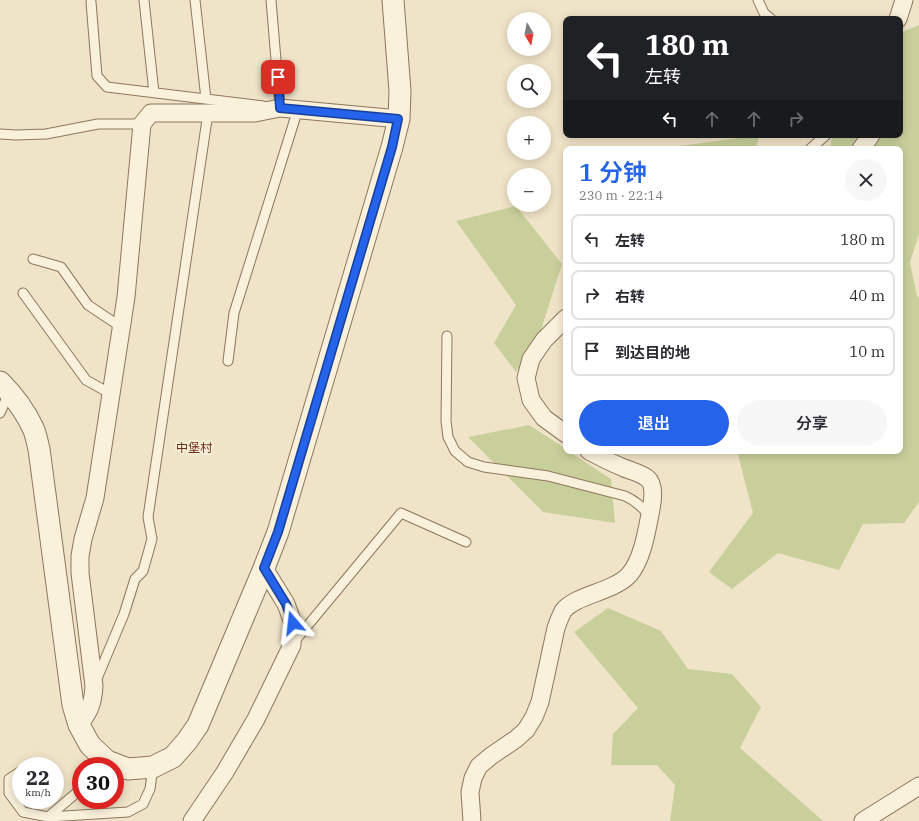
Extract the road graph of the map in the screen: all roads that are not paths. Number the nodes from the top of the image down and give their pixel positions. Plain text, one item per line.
1 (144, 0) edge
2 (196, 0) edge
3 (271, 0) edge
4 (393, 0) edge
5 (758, 0) edge
6 (904, 0) edge
7 (91, 2) dead end
8 (768, 16) edge
9 (899, 16) edge
10 (154, 93) junction
11 (207, 106) junction
12 (280, 108) junction
13 (298, 109) junction
14 (398, 119) junction
15 (142, 124) junction
16 (0, 134) edge
17 (823, 138) edge
18 (813, 146) edge
19 (33, 259) dead end
20 (23, 294) dead end
21 (563, 321) edge
22 (121, 327) junction
23 (447, 336) dead end
24 (228, 361) dead end
25 (5, 387) edge
26 (111, 394) junction
27 (0, 413) edge
28 (563, 432) edge
29 (594, 454) edge
30 (650, 517) junction
31 (466, 542) dead end
32 (264, 568) junction
33 (292, 644) junction
34 (94, 686) junction
35 (79, 725) junction
36 (99, 757) edge
37 (153, 767) junction
38 (124, 768) edge
39 (12, 777) edge
40 (919, 786) edge
41 (12, 797) edge
42 (72, 797) edge
43 (22, 809) edge
44 (48, 817) junction
45 (192, 821) edge
46 (472, 821) edge
47 (863, 821) edge

1 - 10 lane
2 - 11 lane
3 - 12 lane
4 - 14 street
5 - 8 lane
6 - 9 street
7 - 10 lane
10 - 11 lane
11 - 12 street
11 - 15 street
11 - 34 lane
12 - 13 street
13 - 14 street
13 - 24 lane
14 - 32 street
15 - 16 lane
15 - 22 street
17 - 18 lane
19 - 22 lane
20 - 26 lane
21 - 28 street
22 - 26 street
23 - 30 lane
25 - 27 lane
25 - 35 street
26 - 34 street
29 - 30 street
30 - 46 street
31 - 33 lane
32 - 33 street
32 - 37 street
33 - 45 street
34 - 35 street
35 - 36 street
37 - 38 street
37 - 44 lane
39 - 41 lane
40 - 47 street
42 - 44 lane
43 - 44 lane

